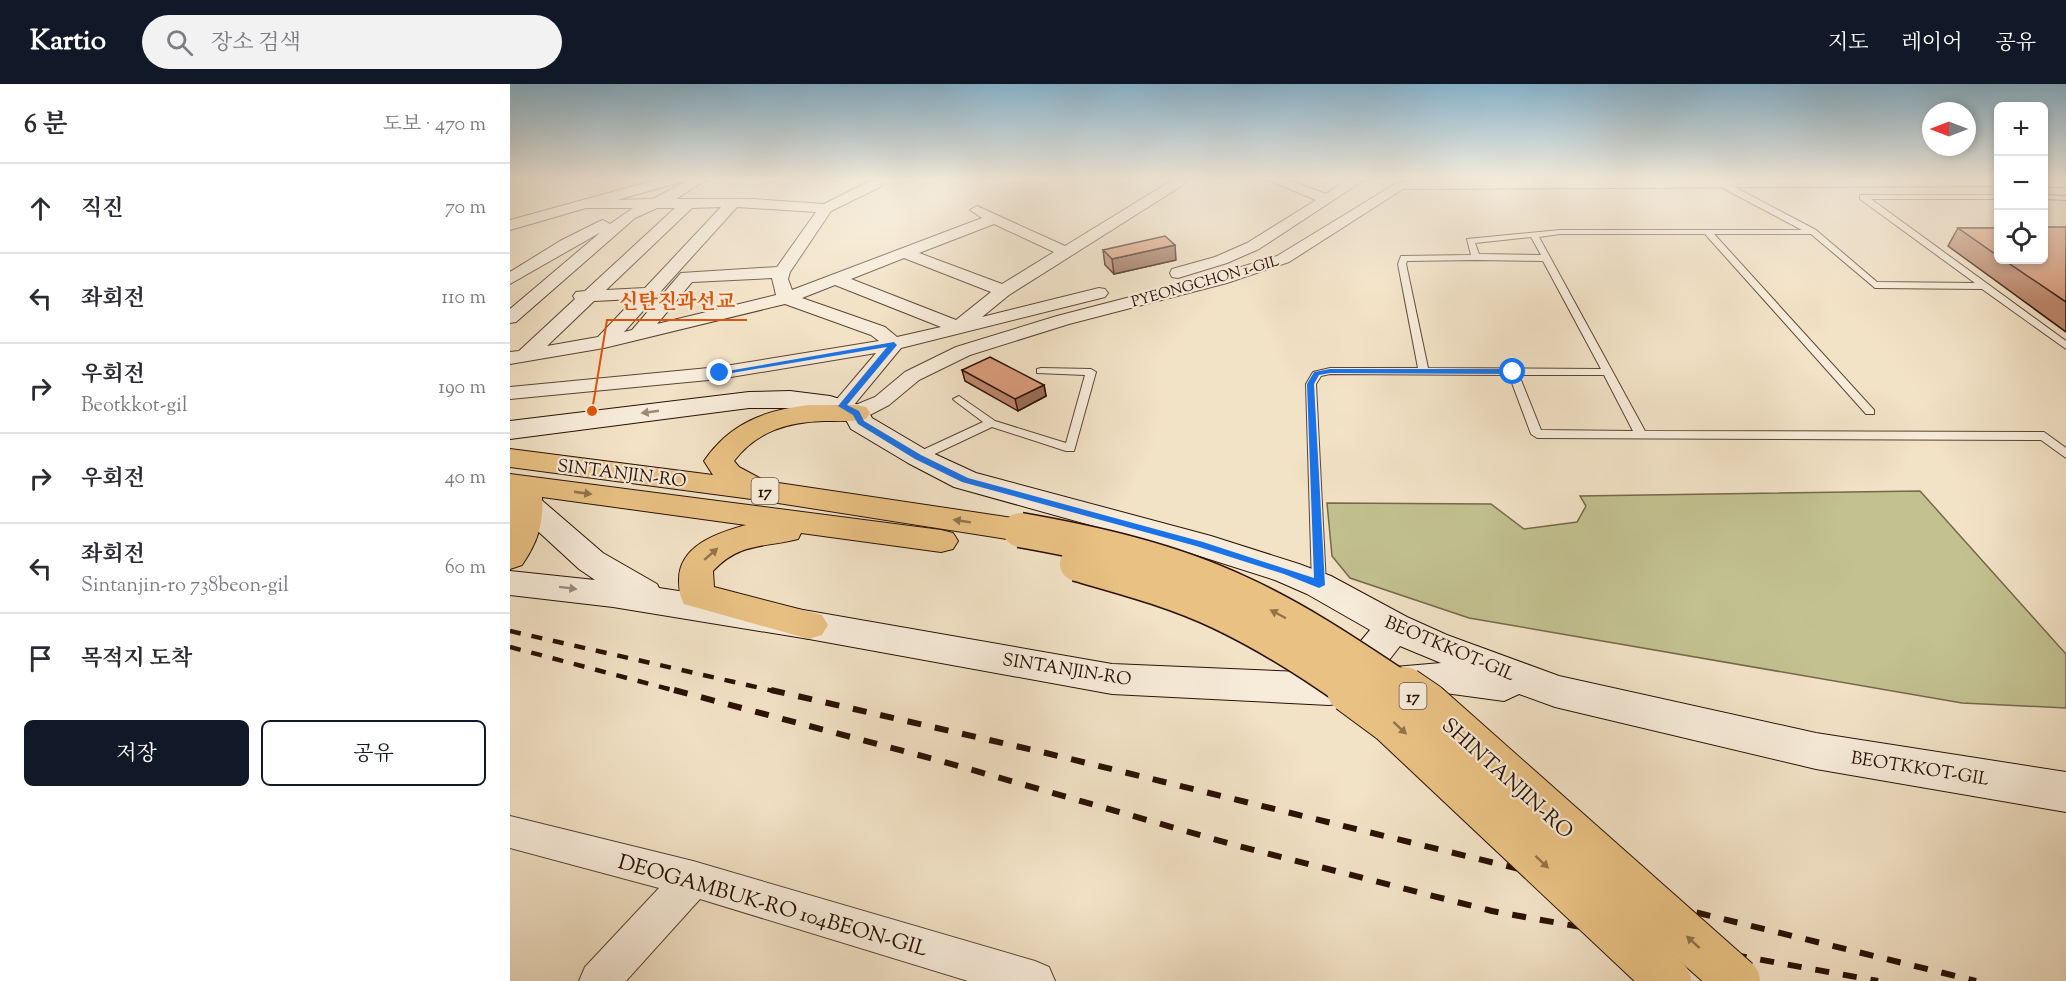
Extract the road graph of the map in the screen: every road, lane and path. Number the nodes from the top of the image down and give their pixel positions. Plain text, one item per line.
1 (528, 220) edge
2 (618, 220) edge
3 (624, 220) edge
4 (671, 220) edge
5 (717, 220) edge
6 (738, 220) edge
7 (818, 220) edge
8 (973, 220) edge
9 (995, 220) edge
10 (1117, 220) edge
11 (1295, 220) edge
12 (1345, 220) edge
13 (1790, 220) edge
14 (1894, 220) edge
15 (510, 225) edge
16 (1706, 231) junction
17 (1813, 232) junction
18 (1534, 235) junction
19 (903, 252) junction
20 (1066, 252) junction
21 (1476, 257) junction
22 (1546, 258) junction
23 (782, 272) junction
24 (687, 277) junction
25 (510, 279) edge
26 (835, 279) junction
27 (1985, 286) junction
28 (1003, 291) junction
29 (650, 293) junction
30 (588, 296) junction
31 (786, 298) junction
32 (530, 300) junction
33 (510, 301) edge
34 (510, 318) edge
35 (958, 327) junction
36 (638, 334) junction
37 (604, 342) junction
38 (894, 344) junction
39 (2066, 346) edge
40 (518, 357) edge
41 (1041, 370) dead end
42 (1424, 372) junction
43 (1513, 372) junction
44 (1608, 372) junction
45 (510, 393) edge
46 (959, 399) dead end
47 (693, 406) junction
48 (844, 407) junction
49 (1870, 412) dead end
50 (991, 423) junction
51 (510, 430) edge
52 (1641, 434) junction
53 (738, 439) junction
54 (2066, 454) edge
55 (918, 457) junction
56 (518, 482) edge
57 (759, 490) junction
58 (850, 528) junction
59 (1014, 540) junction
60 (510, 557) edge
61 (510, 583) edge
62 (1319, 585) junction
63 (658, 601) junction
64 (809, 625) junction
65 (1394, 627) junction
66 (1231, 683) junction
67 (1329, 689) junction
68 (1556, 691) junction
69 (2066, 792) edge
70 (510, 832) edge
71 (693, 879) junction
72 (599, 981) edge
73 (1035, 981) edge
74 (1668, 981) edge
75 (1737, 981) edge

1 - 15 street
2 - 25 street
3 - 32 street
4 - 30 street
5 - 29 street
6 - 24 street
7 - 23 street
8 - 19 street
9 - 20 street
10 - 20 street
11 - 35 street
12 - 48 street, PYEONGCHON 1-GIL
13 - 17 lane
14 - 27 lane
16 - 17 lane
16 - 18 lane
16 - 49 lane
17 - 27 lane
18 - 21 lane
18 - 22 lane
19 - 26 street
19 - 28 street
20 - 28 street
21 - 22 lane
21 - 42 lane
22 - 44 lane
23 - 24 street
23 - 31 street
24 - 36 street
26 - 31 street
26 - 35 street
27 - 39 lane
28 - 35 street
29 - 30 street
29 - 37 street
30 - 32 street
30 - 40 street
31 - 36 street
31 - 38 street
32 - 33 street
32 - 34 street
35 - 38 street
36 - 37 street
37 - 40 street
38 - 45 street
38 - 48 street
41 - 50 lane
42 - 43 lane
42 - 62 lane
43 - 44 lane
43 - 52 lane
44 - 52 lane
46 - 50 lane
47 - 48 street
47 -> 51 street
47 - 53 street
48 - 53 main road
48 - 55 street, BEOTKKOT-GIL
50 - 55 lane
52 - 54 lane
53 - 57 main road
55 - 62 street, BEOTKKOT-GIL
56 - 57 main road, SINTANJIN-RO / 17
56 -> 58 main road, SINTANJIN-RO / 17
56 - 60 main road
56 - 63 street
59 -> 57 main road, SINTANJIN-RO / 17
58 - 59 main road, SINTANJIN-RO / 17
64 -> 58 main road
59 -> 74 main road, SHINTANJIN-RO / 17, bridge
75 -> 59 main road, SHINTANJIN-RO / 17, bridge
61 -> 63 street, SINTANJIN-RO
62 - 65 street, BEOTKKOT-GIL
62 - 66 street
63 - 64 street, SINTANJIN-RO
64 - 66 street, SINTANJIN-RO
65 - 67 street
65 - 68 street, BEOTKKOT-GIL
66 - 67 street, SINTANJIN-RO
67 - 68 street, SINTANJIN-RO
68 - 69 street, BEOTKKOT-GIL
70 - 71 street, DEOGAMBUK-RO 104BEON-GIL
71 - 72 street
71 - 73 street, DEOGAMBUK-RO 104BEON-GIL

